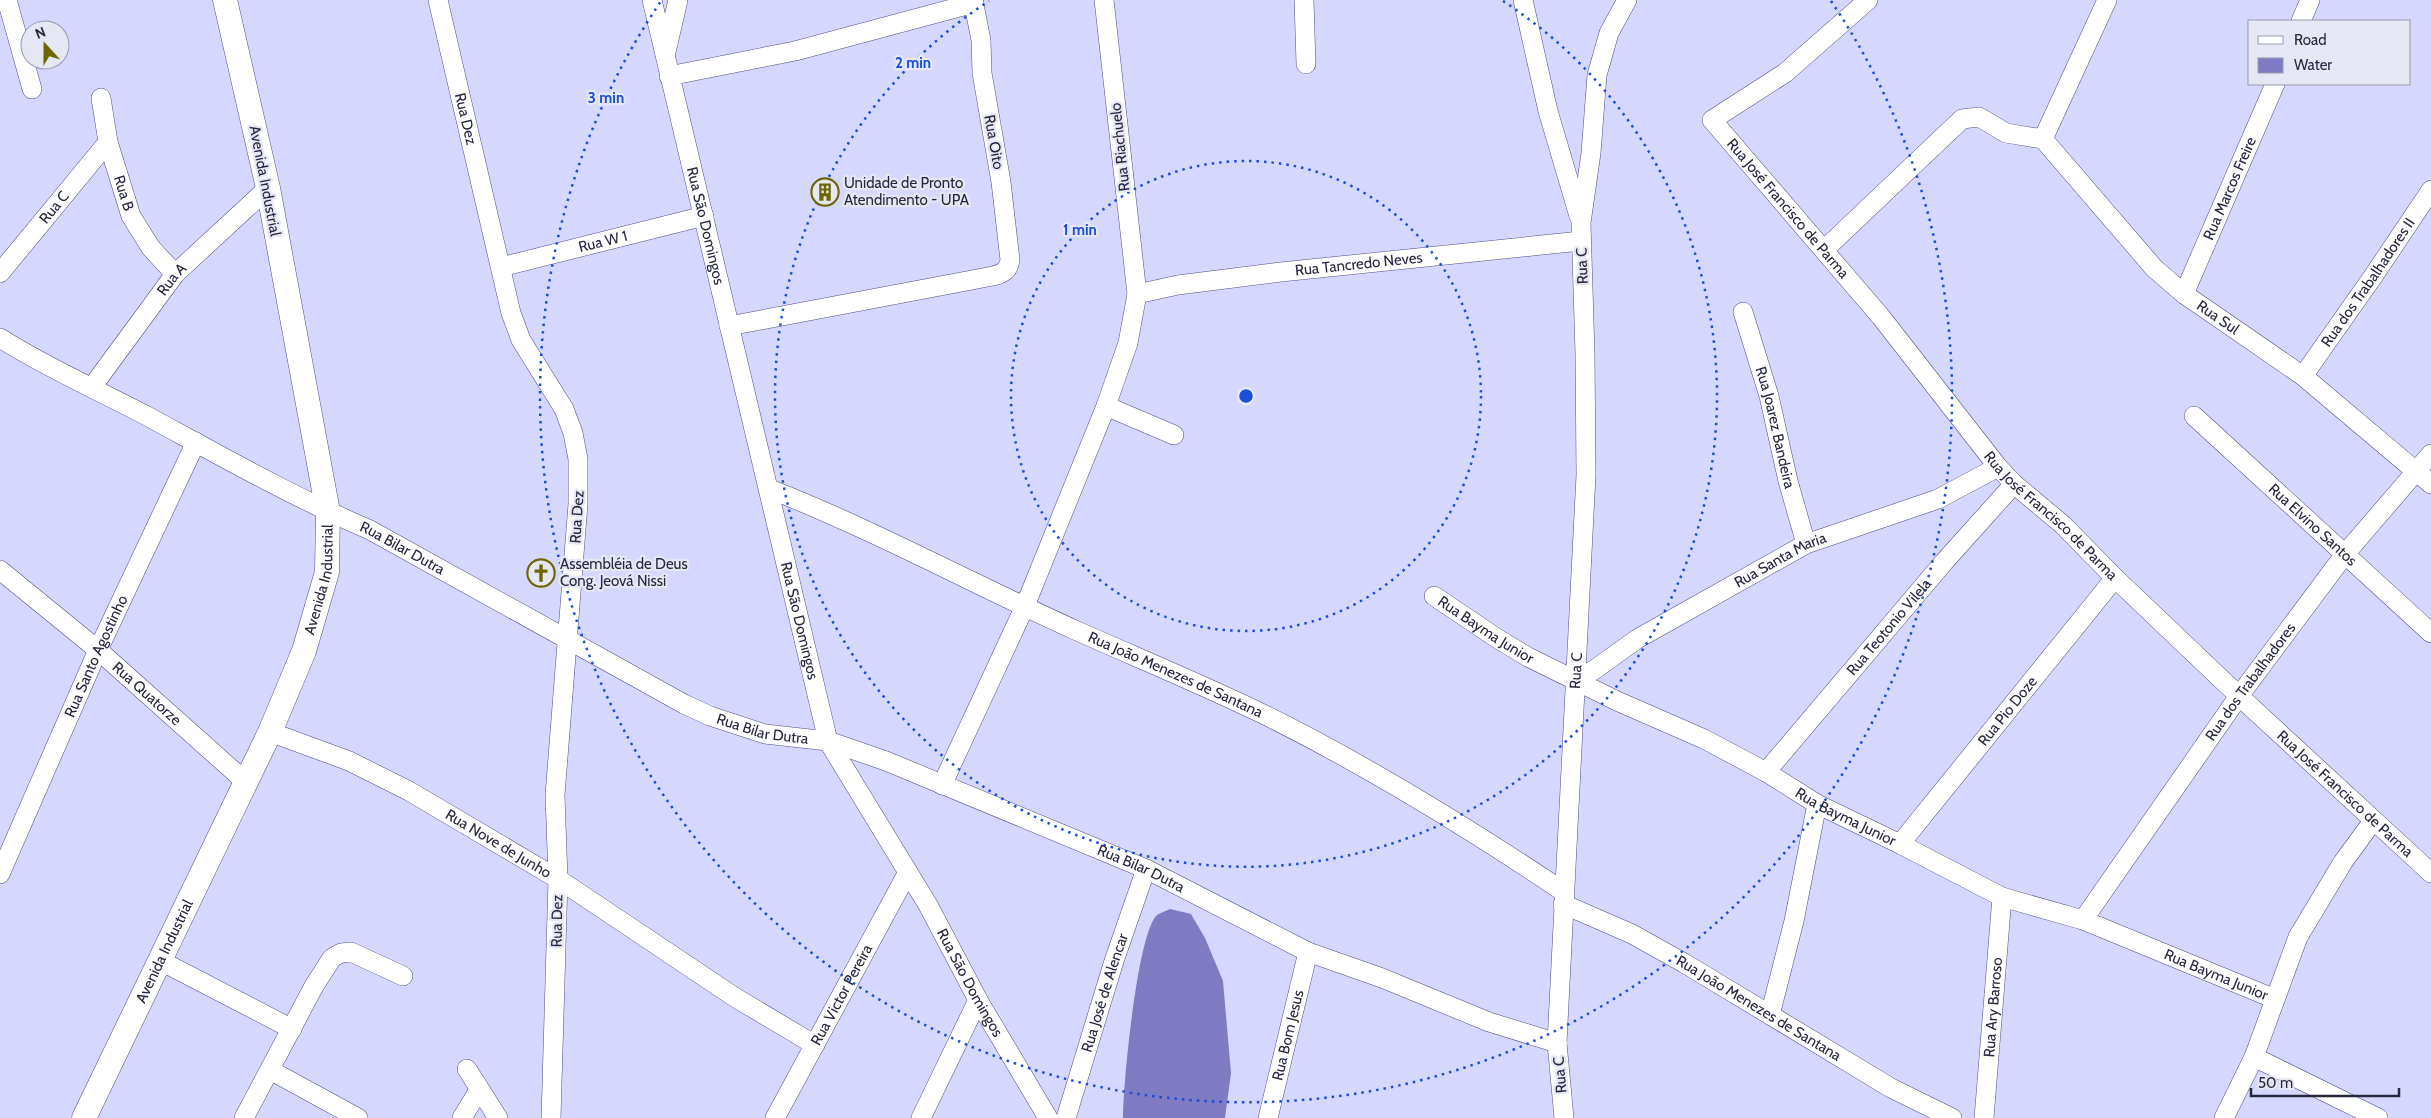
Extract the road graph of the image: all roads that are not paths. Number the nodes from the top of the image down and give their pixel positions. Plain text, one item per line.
1 (7, 0) edge
2 (225, 0) edge
3 (438, 0) edge
4 (652, 0) edge
5 (678, 0) edge
6 (1104, 0) edge
7 (1304, 0) edge
8 (1523, 0) edge
9 (1627, 0) edge
10 (1868, 0) edge
11 (2107, 0) edge
12 (2310, 0) edge
13 (974, 2) edge
14 (2301, 20) edge
15 (666, 54) junction
16 (1306, 64) dead end
17 (669, 76) junction
18 (2275, 85) edge
19 (32, 89) dead end
20 (101, 98) dead end
21 (2043, 139) junction
22 (108, 142) junction
23 (268, 188) junction
24 (2431, 190) edge
25 (704, 216) junction
26 (1581, 232) junction
27 (1824, 250) junction
28 (501, 267) junction
29 (0, 273) edge
30 (175, 274) junction
31 (1137, 294) junction
32 (2184, 294) junction
33 (1743, 312) dead end
34 (729, 326) junction
35 (0, 338) edge
36 (2304, 376) junction
37 (92, 387) junction
38 (1106, 406) junction
39 (2194, 416) dead end
40 (1174, 435) dead end
41 (196, 442) junction
42 (2431, 454) edge
43 (1998, 468) junction
44 (2417, 470) junction
45 (2014, 484) junction
46 (2431, 484) edge
47 (770, 489) junction
48 (328, 512) junction
49 (1806, 544) junction
50 (2345, 554) junction
51 (0, 570) edge
52 (2115, 578) junction
53 (1434, 596) dead end
54 (1025, 606) junction
55 (2431, 633) edge
56 (567, 639) junction
57 (98, 650) junction
58 (1576, 679) junction
59 (2239, 696) junction
60 (270, 732) junction
61 (828, 741) junction
62 (1766, 772) junction
63 (247, 783) junction
64 (942, 785) junction
65 (1817, 804) junction
66 (2373, 821) junction
67 (1900, 844) junction
68 (1146, 869) junction
69 (908, 872) junction
70 (2431, 873) edge
71 (0, 874) edge
72 (558, 879) junction
73 (2002, 897) junction
74 (1564, 898) junction
75 (2083, 920) junction
76 (1308, 952) junction
77 (161, 961) junction
78 (403, 976) dead end
79 (2275, 999) junction
80 (978, 1000) junction
81 (1770, 1014) junction
82 (292, 1029) junction
83 (1557, 1043) junction
84 (815, 1045) junction
85 (2254, 1057) junction
86 (467, 1068) dead end
87 (270, 1070) junction
88 (479, 1090) junction
89 (84, 1118) edge
90 (244, 1118) edge
91 (358, 1118) edge
92 (462, 1118) edge
93 (498, 1118) edge
94 (550, 1118) edge
95 (775, 1118) edge
96 (920, 1118) edge
97 (1048, 1118) edge
98 (1066, 1118) edge
99 (1268, 1118) edge
100 (1564, 1118) edge
101 (1952, 1118) edge
102 (1984, 1118) edge
103 (2224, 1118) edge
104 (2378, 1118) edge

1 - 19 street
2 - 23 street, Avenida Industrial
3 - 28 street, Rua Dez
4 - 15 street
5 - 15 street
6 - 31 street, Rua Riachuelo
7 - 16 street
8 - 26 street, Rua C
9 - 26 street, Rua C
10 - 27 street, Rua José Francisco de Parma
11 - 21 street
12 - 14 street
13 - 17 street
13 - 34 street, Rua Oito
15 - 17 street, Rua São Domingos
17 - 25 street, Rua São Domingos
18 - 32 street, Rua Marcos Freire
20 - 22 street, Rua B
21 - 27 street
21 - 32 street, Rua Sul
22 - 29 street, Rua C
22 - 30 street, Rua B
23 - 30 street, Rua A
23 - 48 street, Avenida Industrial
24 - 36 street, Rua dos Trabalhadores II
25 - 28 street, Rua W 1
25 - 34 street, Rua São Domingos
26 - 31 street, Rua Tancredo Neves
26 - 58 street, Rua C
27 - 43 street, Rua José Francisco de Parma
28 - 56 street, Rua Dez
30 - 37 street, Rua A
31 - 38 street, Rua Riachuelo
32 - 36 street, Rua Sul
33 - 49 street, Rua Joarez Bandeira
34 - 47 street, Rua São Domingos
35 - 37 street, Rua Bilar Dutra
36 - 44 street, Rua Sul
37 - 41 street, Rua Bilar Dutra
38 - 40 street
38 - 54 street, Rua Riachuelo
39 - 50 street, Rua Elvino Santos
41 - 48 street, Rua Bilar Dutra
41 - 57 street, Rua Santo Agostinho
42 - 44 street, Rua dos Trabalhadores
43 - 45 street, Rua José Francisco de Parma
43 - 49 street, Rua Santa Maria
44 - 46 street, Rua Sul
44 - 50 street, Rua dos Trabalhadores
45 - 52 street, Rua José Francisco de Parma
45 - 62 street, Rua Teotonio Vilela
47 - 54 street, Rua João Menezes de Santana
47 - 61 street, Rua São Domingos
48 - 56 street, Rua Bilar Dutra
48 - 60 street, Avenida Industrial
49 - 58 street, Rua Santa Maria
50 - 55 street, Rua Elvino Santos
50 - 59 street, Rua dos Trabalhadores
51 - 57 street, Rua Quatorze
52 - 59 street, Rua José Francisco de Parma
52 - 67 street, Rua Pio Doze
53 - 58 street, Rua Bayma Junior
54 - 64 street, Rua Riachuelo
54 - 74 street, Rua João Menezes de Santana
56 - 61 street, Rua Bilar Dutra
56 - 72 street, Rua Dez
57 - 63 street, Rua Quatorze
57 - 71 street, Rua Santo Agostinho
58 - 62 street, Rua Bayma Junior
58 - 74 street, Rua C
59 - 66 street, Rua José Francisco de Parma
59 - 75 street, Rua dos Trabalhadores
60 - 63 street, Avenida Industrial
60 - 72 street, Rua Nove de Junho
61 - 64 street, Rua Bilar Dutra
61 - 69 street, Rua São Domingos
62 - 65 street, Rua Bayma Junior
63 - 77 street, Avenida Industrial
64 - 68 street, Rua Bilar Dutra
65 - 67 street, Rua Bayma Junior
65 - 81 street
66 - 70 street, Rua José Francisco de Parma
66 - 79 street, Rua Bayma Junior
67 - 73 street, Rua Bayma Junior
68 - 76 street, Rua Bilar Dutra
68 - 98 street, Rua José de Alencar
69 - 80 street, Rua São Domingos
69 - 84 street, Rua Victor Pereira
72 - 84 street, Rua Nove de Junho
72 - 94 street, Rua Dez
73 - 75 street, Rua Bayma Junior
73 - 102 street, Rua Ary Barroso
74 - 81 street, Rua João Menezes de Santana
74 - 83 street, Rua C
75 - 79 street, Rua Bayma Junior
76 - 83 street, Rua Bilar Dutra
76 - 99 street, Rua Bom Jesus
77 - 82 street
77 - 89 street, Avenida Industrial
78 - 82 street
79 - 85 street, Rua Bayma Junior
80 - 96 street
80 - 97 street, Rua São Domingos
81 - 101 street, Rua João Menezes de Santana
82 - 87 street
83 - 100 street, Rua C
84 - 95 street, Rua Victor Pereira
85 - 103 street, Rua Bayma Junior
85 - 104 street
86 - 88 street
87 - 90 street
87 - 91 street
88 - 92 street
88 - 93 street

